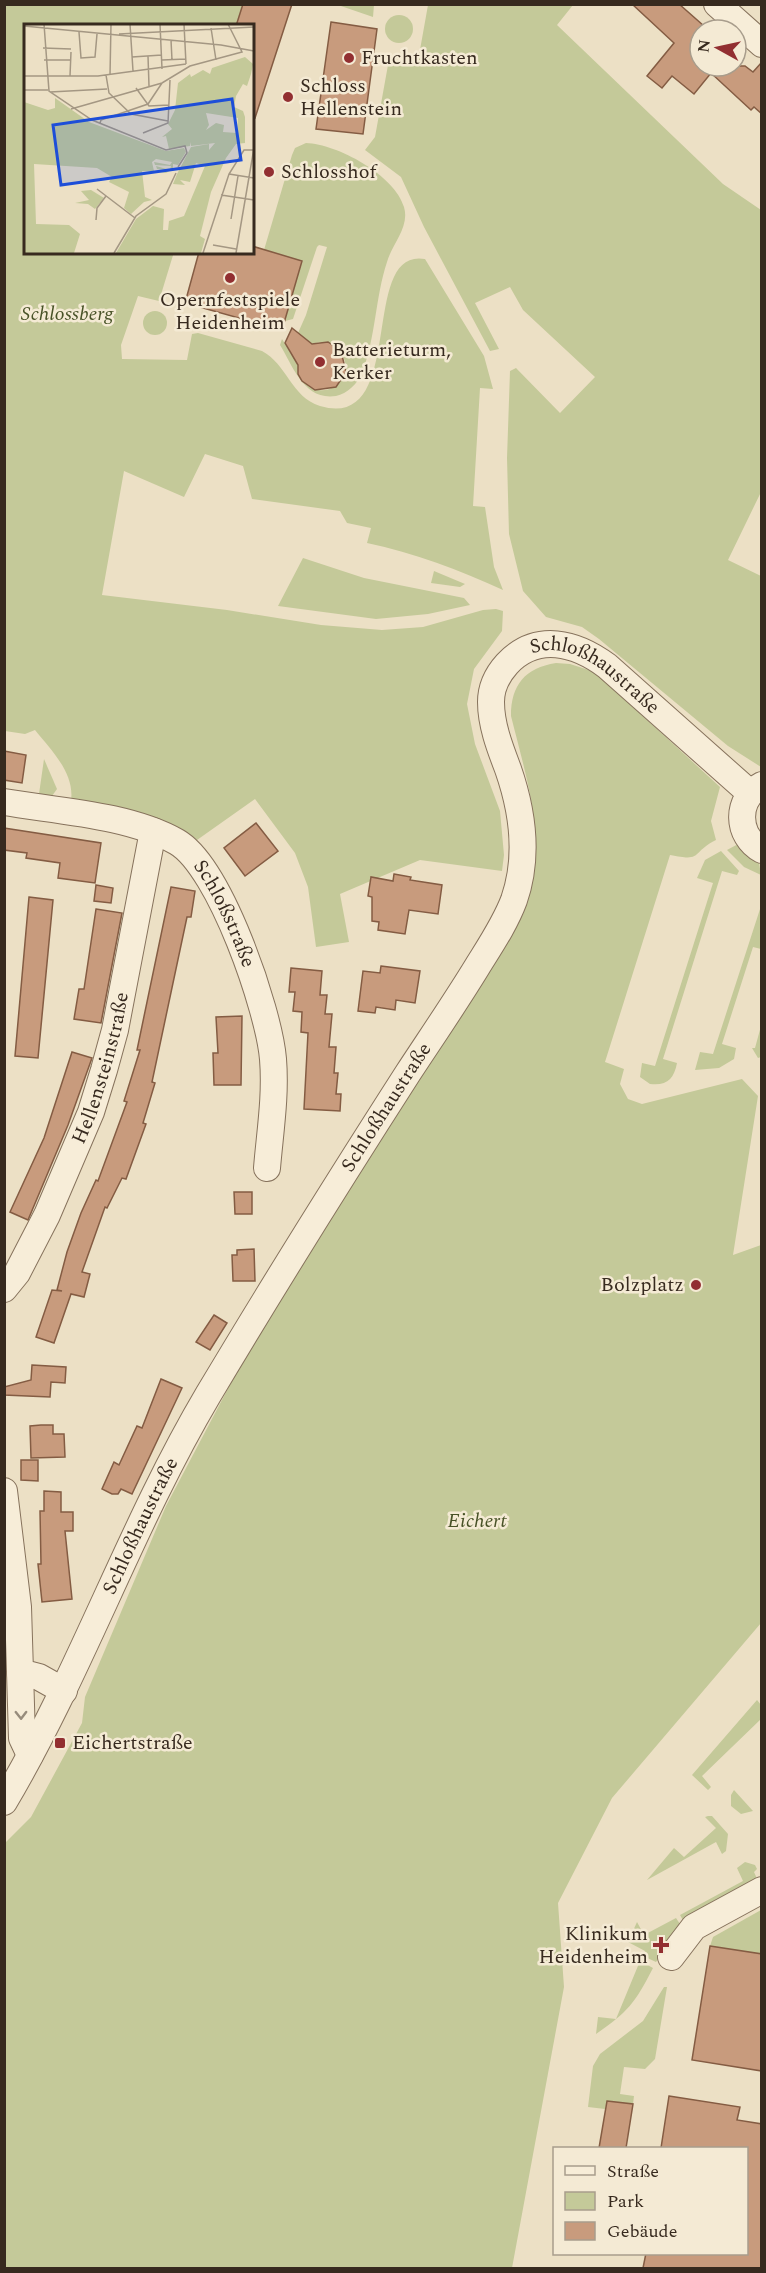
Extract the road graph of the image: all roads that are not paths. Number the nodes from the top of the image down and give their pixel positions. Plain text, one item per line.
1 (717, 4) edge
2 (762, 44) edge
3 (756, 789) edge
4 (4, 801) edge
5 (153, 831) junction
6 (762, 850) edge
7 (267, 1168) dead end
8 (4, 1289) edge
9 (4, 1491) edge
10 (20, 1672) junction
11 (64, 1691) junction
12 (30, 1755) junction
13 (4, 1802) edge
14 (762, 1890) edge
15 (671, 1957) dead end

1 - 2 street
3 - 6 street, Schloßhaustraße
3 - 11 street, Schloßhaustraße
4 - 5 street, Schloßstraße
5 - 7 street, Schloßstraße
5 - 8 street, Hellensteinstraße
9 - 10 street
10 - 11 street
10 -> 12 street
11 - 12 street, Schloßhaustraße
12 - 13 street, Schloßhaustraße
14 - 15 street

